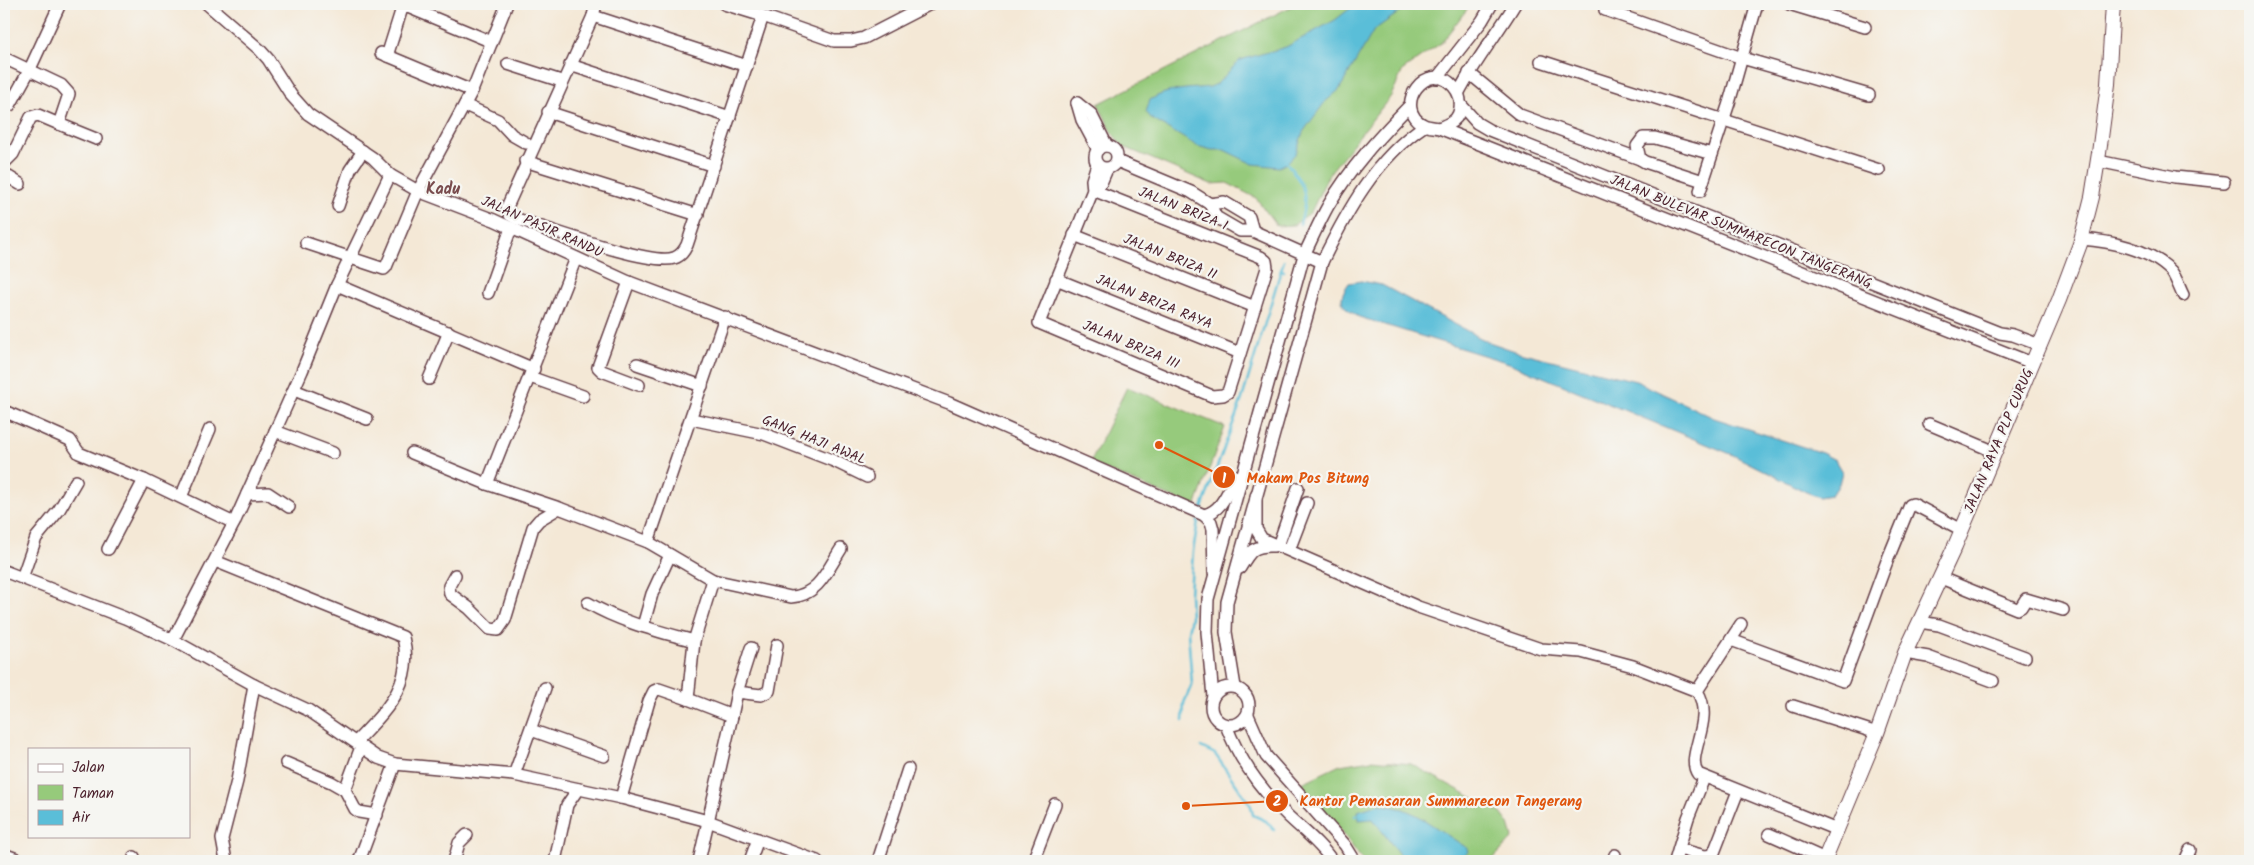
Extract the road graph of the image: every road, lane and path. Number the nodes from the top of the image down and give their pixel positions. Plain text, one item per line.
1 (60, 4) edge
2 (207, 4) edge
3 (403, 4) edge
4 (507, 4) edge
5 (590, 4) edge
6 (596, 4) edge
7 (724, 4) edge
8 (930, 4) edge
9 (1492, 4) edge
10 (1515, 4) edge
11 (1757, 4) edge
12 (1789, 4) edge
13 (2112, 4) edge
14 (1605, 10) dead end
15 (593, 16) junction
16 (763, 16) junction
17 (1865, 27) dead end
18 (492, 42) junction
19 (4, 58) edge
20 (1742, 58) junction
21 (1541, 61) dead end
22 (508, 64) dead end
23 (570, 65) junction
24 (747, 66) junction
25 (29, 71) junction
26 (1469, 73) junction
27 (1437, 78) junction
28 (558, 80) junction
29 (472, 91) junction
30 (1459, 92) junction
31 (1869, 95) dead end
32 (10, 105) dead end
33 (465, 105) junction
34 (1410, 105) junction
35 (1461, 105) junction
36 (548, 112) junction
37 (730, 117) junction
38 (1724, 120) junction
39 (59, 124) junction
40 (1424, 126) junction
41 (1439, 128) junction
42 (96, 139) dead end
43 (526, 143) junction
44 (363, 151) junction
45 (1712, 154) junction
46 (1640, 159) junction
47 (2098, 161) junction
48 (525, 162) junction
49 (1117, 162) junction
50 (4, 163) edge
51 (714, 166) junction
52 (1102, 167) junction
53 (1583, 168) junction
54 (1879, 170) dead end
55 (4, 174) edge
56 (390, 175) junction
57 (2224, 182) dead end
58 (1577, 183) junction
59 (20, 184) dead end
60 (1093, 190) junction
61 (418, 191) junction
62 (1210, 204) junction
63 (338, 206) dead end
64 (698, 215) junction
65 (494, 220) junction
66 (511, 228) junction
67 (1253, 230) junction
68 (1074, 235) junction
69 (2081, 239) junction
70 (306, 243) dead end
71 (1792, 251) junction
72 (1304, 255) junction
73 (349, 258) junction
74 (576, 258) junction
75 (1322, 262) junction
76 (1786, 266) junction
77 (1056, 278) junction
78 (629, 282) junction
79 (337, 285) junction
80 (488, 293) dead end
81 (2183, 295) dead end
82 (1255, 307) junction
83 (726, 317) junction
84 (449, 332) junction
85 (2000, 334) junction
86 (2040, 345) junction
87 (1995, 348) junction
88 (1240, 353) junction
89 (2032, 363) junction
90 (637, 364) dead end
91 (532, 373) junction
92 (429, 380) dead end
93 (639, 385) dead end
94 (702, 386) junction
95 (294, 390) junction
96 (582, 396) dead end
97 (4, 411) edge
98 (367, 419) dead end
99 (691, 419) junction
100 (1929, 424) dead end
101 (210, 428) dead end
102 (275, 431) junction
103 (333, 453) dead end
104 (412, 453) dead end
105 (1993, 456) junction
106 (1246, 458) junction
107 (867, 477) dead end
108 (144, 480) junction
109 (76, 481) dead end
110 (487, 484) junction
111 (1298, 488) dead end
112 (247, 494) junction
113 (1256, 496) junction
114 (181, 497) junction
115 (1307, 503) dead end
116 (289, 507) dead end
117 (559, 508) junction
118 (1204, 516) junction
119 (234, 523) junction
120 (1962, 530) junction
121 (648, 542) junction
122 (1283, 548) junction
123 (108, 549) dead end
124 (841, 549) dead end
125 (670, 555) junction
126 (215, 560) junction
127 (4, 571) edge
128 (1214, 572) junction
129 (455, 575) dead end
130 (22, 578) junction
131 (1941, 578) junction
132 (714, 580) junction
133 (1232, 580) junction
134 (588, 603) dead end
135 (2063, 610) dead end
136 (1919, 622) junction
137 (1741, 624) dead end
138 (643, 626) junction
139 (173, 640) junction
140 (1731, 640) junction
141 (694, 641) junction
142 (777, 645) dead end
143 (752, 648) dead end
144 (1905, 653) junction
145 (2025, 657) dead end
146 (1993, 681) dead end
147 (254, 685) junction
148 (1235, 687) junction
149 (545, 688) dead end
150 (1697, 691) junction
151 (737, 692) junction
152 (1213, 697) junction
153 (688, 700) junction
154 (1793, 706) dead end
155 (1248, 715) junction
156 (732, 716) junction
157 (1226, 725) junction
158 (531, 730) junction
159 (1877, 733) junction
160 (358, 745) junction
161 (604, 756) dead end
162 (286, 763) dead end
163 (394, 764) junction
164 (908, 769) dead end
165 (514, 775) junction
166 (1704, 778) junction
167 (578, 789) junction
168 (345, 790) junction
169 (1738, 791) junction
170 (621, 798) junction
171 (1055, 804) dead end
172 (377, 815) junction
173 (708, 821) junction
174 (1837, 830) junction
175 (1769, 834) dead end
176 (467, 835) dead end
177 (758, 839) junction
178 (1679, 849) junction
179 (2190, 850) dead end
180 (4, 856) edge
181 (1824, 860) edge
182 (15, 861) edge
183 (226, 861) edge
184 (360, 861) edge
185 (454, 861) edge
186 (555, 861) edge
187 (699, 861) edge
188 (750, 861) edge
189 (817, 861) edge
190 (878, 861) edge
191 (1033, 861) edge
192 (1332, 861) edge
193 (1355, 861) edge
194 (1675, 861) edge
195 (2184, 861) edge

1 - 25 street
2 - 44 street, JALAN PASIR RANDU
3 - 18 street
3 - 29 street
4 - 18 street
5 - 28 street
6 - 15 street
7 - 16 street
8 - 16 street
9 - 27 street
10 - 26 street
11 - 20 street
12 - 17 street
13 - 47 main road, JALAN RAYA PLP CURUG
14 - 20 street
15 - 23 street
15 - 24 street
16 - 24 street
18 - 29 street
19 - 25 street
20 - 31 street
20 - 38 street
21 - 38 street
22 - 28 street
23 - 36 street
23 - 37 street
24 - 37 street
25 - 32 street
25 - 39 street
26 - 30 street
26 - 46 street
27 - 30 street
27 - 34 street
28 - 43 street
29 - 33 street
30 - 35 street
33 - 43 street
33 - 61 street
34 - 40 street
34 - 72 street
35 - 41 street
35 - 53 street, JALAN BULEVAR SUMMARECON TANGERANG
36 - 48 street
36 - 51 street
37 - 51 street
38 - 45 street
38 - 54 street
39 - 42 street
39 - 50 street
40 - 41 street, JALAN BULEVAR SUMMARECON TANGERANG
40 - 75 street
41 - 58 street, JALAN BULEVAR SUMMARECON TANGERANG
43 - 65 street
44 - 56 street, JALAN PASIR RANDU
44 - 63 street
45 - 46 street
45 - 46 street
47 - 57 street
47 - 69 main road, JALAN RAYA PLP CURUG
48 - 64 street
48 - 64 street
49 - 52 street
49 - 52 street
49 - 62 street
51 - 64 street
52 - 60 street
53 - 58 street
53 - 71 street, JALAN BULEVAR SUMMARECON TANGERANG
55 - 59 street
56 - 61 street, JALAN PASIR RANDU
56 - 73 street
58 - 76 street, JALAN BULEVAR SUMMARECON TANGERANG
60 - 68 street
60 - 82 street, JALAN BRIZA I
61 - 65 street, JALAN PASIR RANDU
61 - 73 street
62 - 67 street
62 - 67 street
65 - 66 street, JALAN PASIR RANDU
66 - 74 street, JALAN PASIR RANDU
66 - 80 street
67 - 72 street
68 - 77 street
68 - 82 street, JALAN BRIZA II
69 - 81 street
69 - 86 main road, JALAN RAYA PLP CURUG
70 - 73 street
71 - 76 street
71 - 85 street, JALAN BULEVAR SUMMARECON TANGERANG
72 - 75 street
72 - 106 street
73 - 79 street
74 - 78 street, JALAN PASIR RANDU
74 - 91 street
75 - 113 street
76 - 87 street, JALAN BULEVAR SUMMARECON TANGERANG
77 - 88 street, JALAN BRIZA RAYA
77 - 88 street, JALAN BRIZA III
78 - 83 street, JALAN PASIR RANDU
78 - 93 street
79 - 84 street
79 - 95 street
82 - 88 street
83 - 94 street
83 - 118 street, JALAN PASIR RANDU
84 - 91 street
84 - 92 street
85 - 86 street, JALAN BULEVAR SUMMARECON TANGERANG
85 - 87 street
86 - 89 main road, JALAN RAYA PLP CURUG
87 - 89 street, JALAN BULEVAR SUMMARECON TANGERANG
89 - 105 main road, JALAN RAYA PLP CURUG
90 - 94 street
91 - 96 street
91 - 110 street
94 - 99 street
95 - 98 street
95 - 102 street
97 - 108 street
99 - 107 street, GANG HAJI AWAL
99 - 121 street
100 - 105 street
101 - 114 street
102 - 103 street
102 - 112 street
104 - 110 street
105 - 120 main road, JALAN RAYA PLP CURUG
106 - 118 street
106 - 128 street
108 - 114 street
108 - 123 street
109 - 130 street
110 - 117 street
111 - 122 street
112 - 116 street
112 - 119 street
113 - 122 street
113 - 133 street
114 - 119 street
115 - 122 street
117 - 121 street
117 - 129 street
118 - 128 street
119 - 126 street
120 - 131 main road, JALAN RAYA PLP CURUG
120 - 140 street
121 - 125 street
122 - 133 street
122 - 150 street
124 - 132 street
125 - 132 street
125 - 138 street
126 - 139 street
126 - 160 street
127 - 130 street
128 - 152 street
130 - 139 street
131 - 135 street
131 - 136 main road, JALAN RAYA PLP CURUG
132 - 141 street
133 - 148 street
134 - 138 street
136 - 144 main road, JALAN RAYA PLP CURUG
136 - 145 street
137 - 140 street
138 - 141 street
139 - 147 street
140 - 150 street
141 - 153 street
142 - 151 street
143 - 151 street
144 - 146 street
144 - 159 main road, JALAN RAYA PLP CURUG
147 - 160 street
147 - 183 street
148 - 152 street
148 - 155 street
149 - 158 street
150 - 166 street
151 - 156 street
152 - 157 street
153 - 156 street
153 - 170 street
154 - 159 street
155 - 157 street
155 - 193 street
156 - 173 street
157 - 192 street
158 - 161 street
158 - 165 street
159 - 174 main road, JALAN RAYA PLP CURUG
160 - 163 street
160 - 168 street
162 - 168 street
163 - 165 street
163 - 172 street
164 - 190 street
165 - 167 street
166 - 169 street
166 - 178 street
167 - 170 street
167 - 186 street
168 - 172 street
169 - 174 street
169 - 178 street
170 - 173 street
171 - 191 street
172 - 184 street
173 - 177 street
173 - 187 street
174 - 181 main road, JALAN RAYA PLP CURUG
175 - 181 street
176 - 185 street
177 - 188 street
177 - 189 street
178 - 194 street
179 - 195 street
180 - 182 highway

